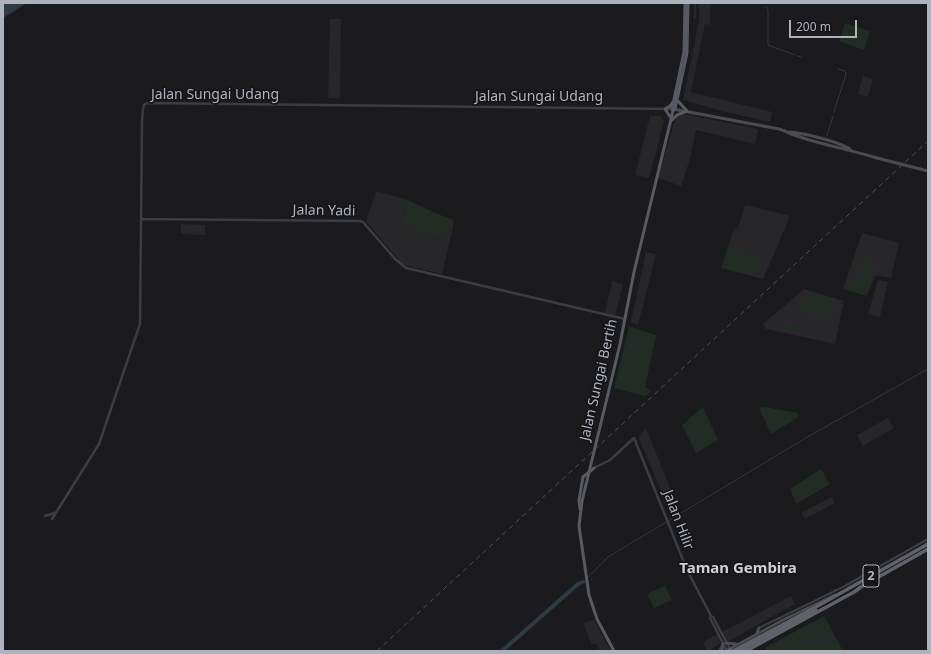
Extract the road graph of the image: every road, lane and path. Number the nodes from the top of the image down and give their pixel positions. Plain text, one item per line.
1 (684, 3) edge
2 (688, 3) edge
3 (676, 100) junction
4 (665, 109) junction
5 (673, 110) junction
6 (687, 112) junction
7 (671, 118) junction
8 (670, 122) junction
9 (787, 132) junction
10 (808, 136) junction
11 (825, 144) junction
12 (852, 150) junction
13 (928, 171) edge
14 (142, 219) junction
15 (625, 319) junction
16 (594, 468) joint
17 (581, 510) junction
18 (55, 512) junction
19 (45, 516) dead end
20 (52, 519) dead end
21 (928, 539) edge
22 (928, 544) edge
23 (917, 548) junction
24 (928, 548) edge
25 (855, 586) junction
26 (861, 587) junction
27 (815, 609) junction
28 (782, 619) junction
29 (759, 628) joint
30 (756, 635) junction
31 (746, 640) junction
32 (725, 643) junction
33 (738, 644) junction
34 (748, 650) edge
35 (614, 651) edge
36 (720, 651) edge
37 (729, 651) edge
38 (739, 651) edge

1 - 3 main road, Jalan Sungai Bertih
2 - 3 main road, Jalan Sungai Bertih
3 - 4 main road
3 - 5 main road, Jalan Sungai Bertih
3 - 6 main road
4 - 5 street, Jalan Sungai Udang
4 - 7 main road
4 - 14 street, Jalan Sungai Udang
5 - 6 main road
5 - 7 main road, Jalan Sungai Bertih
6 - 8 main road
6 - 9 main road
7 - 8 main road, Jalan Sungai Bertih
8 - 15 main road, Jalan Sungai Bertih
9 - 10 main road
9 - 11 main road
10 - 11 main road
10 - 12 main road
11 - 12 main road
12 - 13 main road, bridge
14 - 15 street, Jalan Yadi
14 - 18 street, Jalan Sungai Udang
15 - 17 main road, Jalan Sungai Bertih, bridge
16 - 17 main road
16 - 32 street, Jalan Hilir
17 - 35 main road, Jalan Sungai Bertih
18 - 19 street
18 - 20 street, Jalan Sungai Udang
21 - 23 street
22 - 23 highway, 2
23 - 25 highway, 2
23 - 28 street
24 - 26 highway, 2
25 - 27 highway, 2
25 - 28 main road
26 - 27 highway, 2
26 - 34 highway
27 - 37 highway, 2, bridge
27 - 38 highway, 2, bridge
28 - 29 street
28 - 30 main road
29 - 30 main road
30 - 31 main road
31 - 33 main road
31 - 34 main road
32 - 33 main road
32 - 36 main road
32 - 37 street, Jalan Hilir
33 - 37 main road

